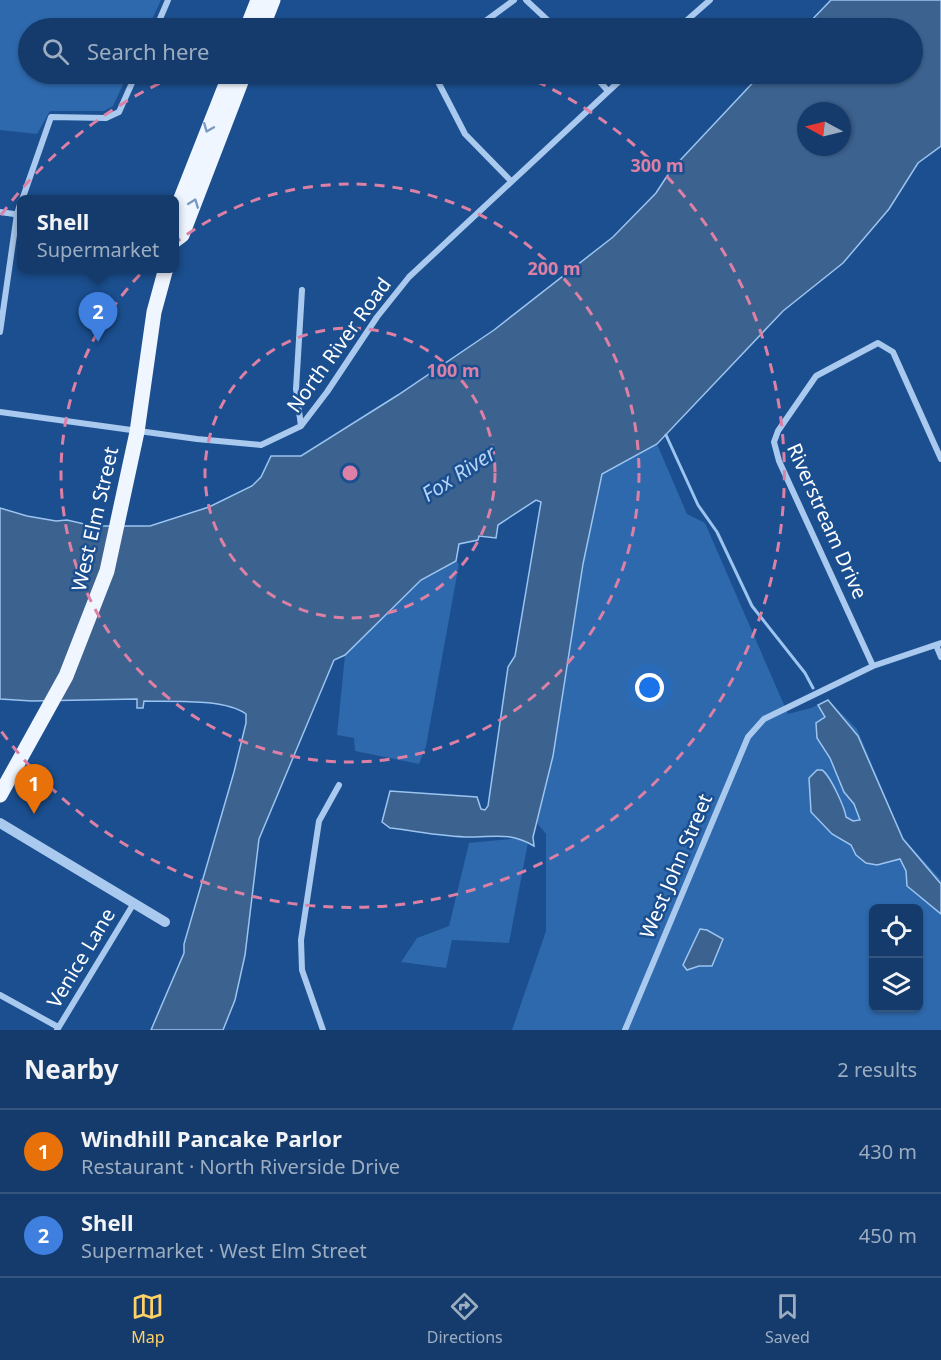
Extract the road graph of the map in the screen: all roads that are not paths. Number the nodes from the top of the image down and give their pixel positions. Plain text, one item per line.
1 (168, 0) edge
2 (258, 0) edge
3 (273, 0) edge
4 (514, 0) edge
5 (526, 0) edge
6 (708, 1) edge
7 (160, 18) edge
8 (251, 18) edge
9 (266, 18) edge
10 (490, 18) edge
11 (545, 18) edge
12 (689, 18) edge
13 (132, 84) edge
14 (226, 84) edge
15 (240, 84) edge
16 (439, 84) edge
17 (602, 84) edge
18 (616, 84) edge
19 (608, 91) junction
20 (510, 180) junction
21 (24, 195) edge
22 (179, 203) edge
23 (0, 212) edge
24 (17, 214) edge
25 (17, 226) edge
26 (179, 237) edge
27 (165, 273) edge
28 (302, 290) dead end
29 (0, 332) edge
30 (0, 412) edge
31 (301, 426) junction
32 (137, 432) junction
33 (941, 459) edge
34 (939, 644) edge
35 (941, 657) edge
36 (873, 666) junction
37 (339, 785) dead end
38 (0, 795) edge
39 (0, 823) edge
40 (134, 903) junction
41 (165, 922) dead end
42 (0, 995) edge
43 (57, 1029) edge
44 (323, 1030) edge
45 (625, 1030) edge

1 - 7 street
2 - 8 main road
3 - 9 main road
4 - 10 street
5 - 11 street
6 - 12 street
13 - 21 street
14 -> 22 main road
26 -> 15 main road
16 - 20 street
17 - 19 street
18 - 19 street, North River Road
19 - 20 street, North River Road
20 - 31 street, North River Road
23 - 24 street
25 - 29 street
27 - 32 main road, West Elm Street
28 - 31 street
30 - 32 street, North River Road
31 - 32 street, North River Road
32 - 38 main road, West Elm Street
33 - 36 street, Riverstream Drive
34 - 35 street
34 - 36 street
36 - 45 street, West John Street
37 - 44 street
39 - 40 street
40 - 41 street
40 - 43 street, Venice Lane
42 - 43 street

